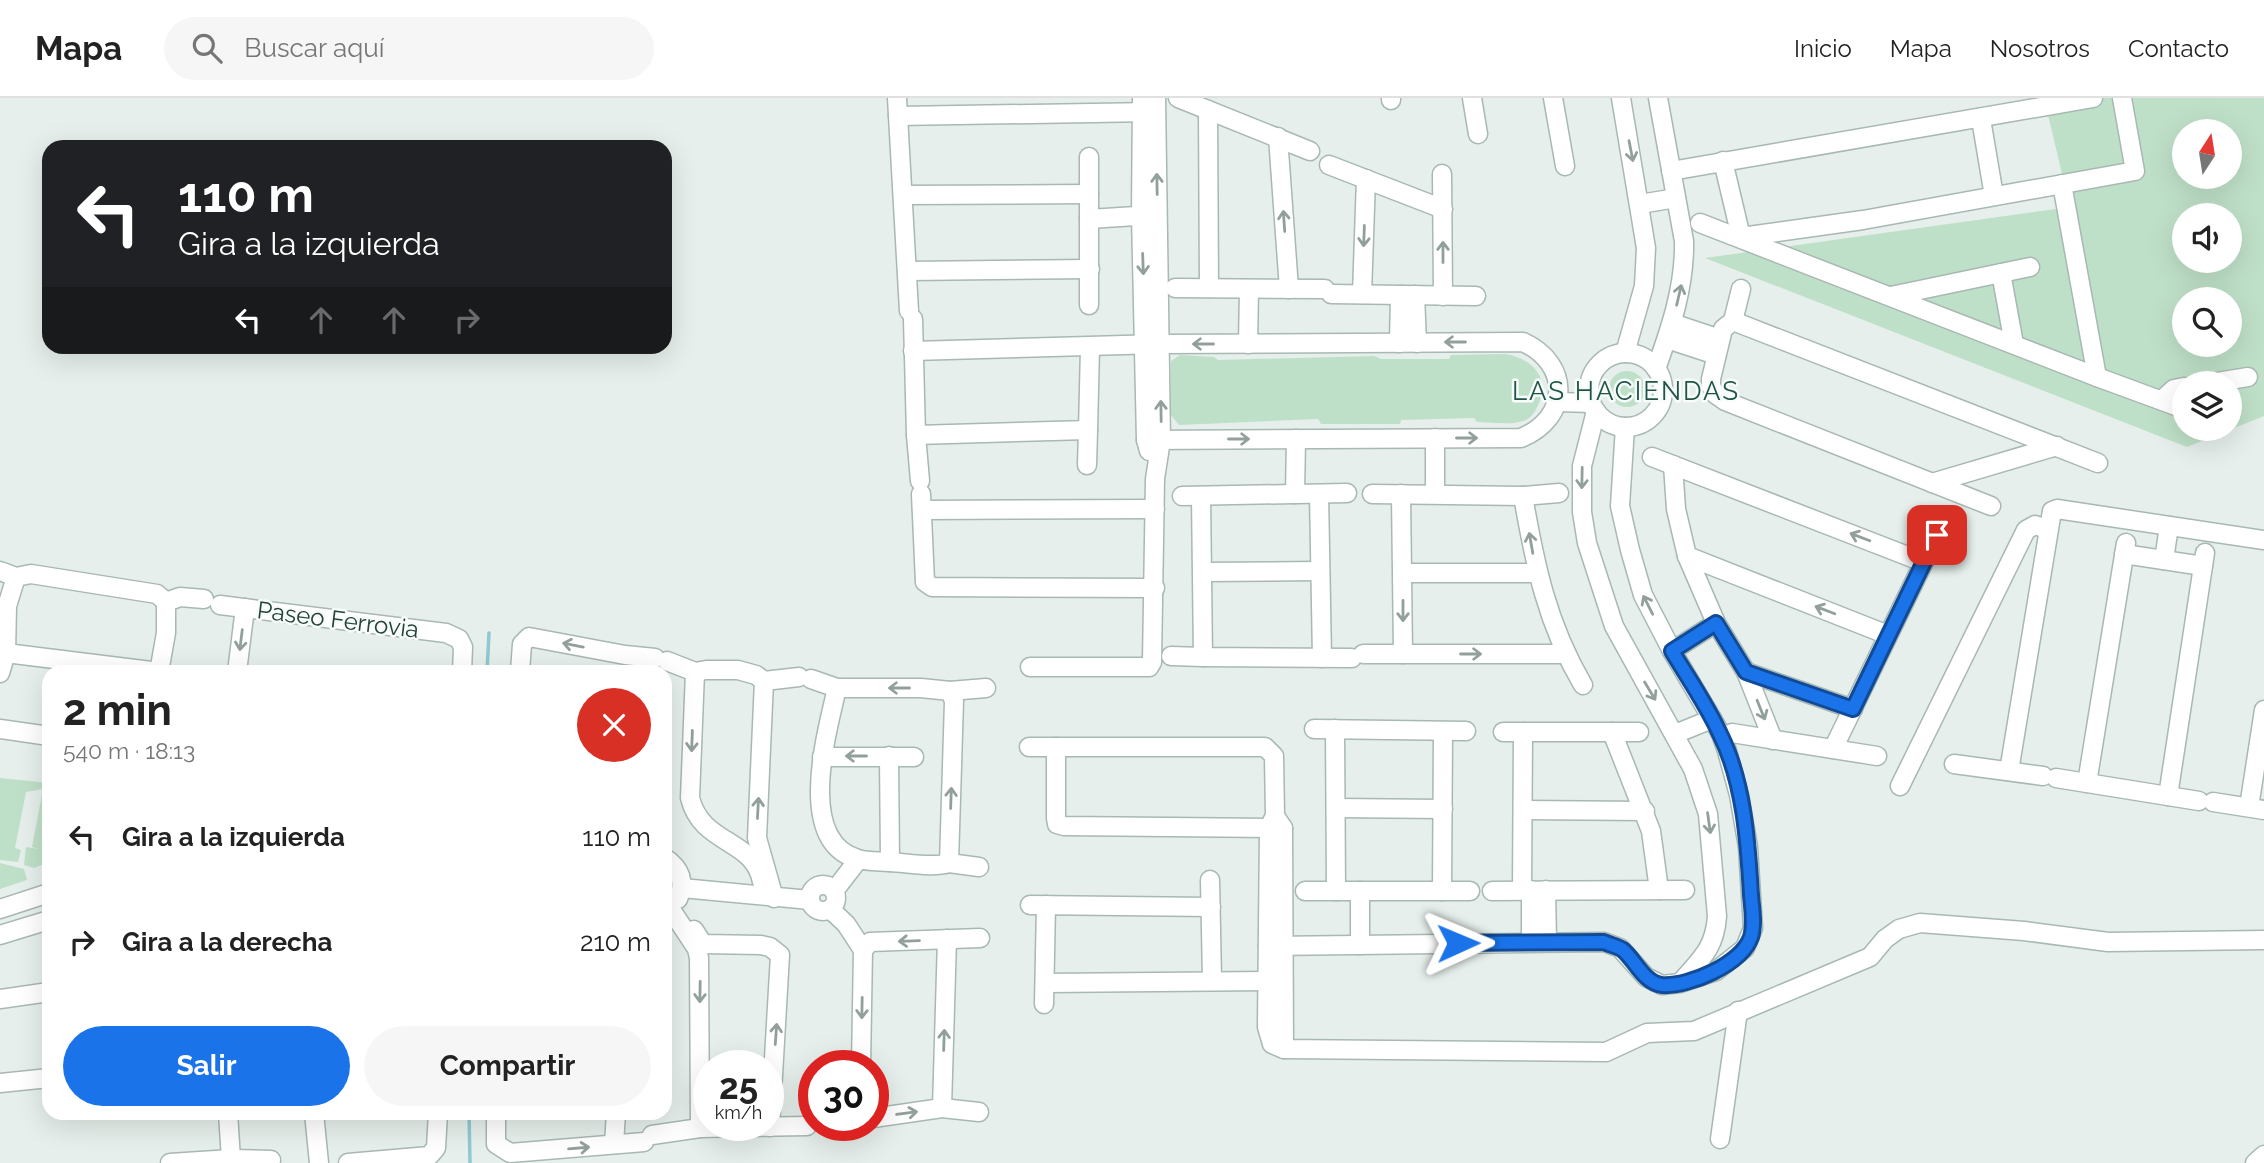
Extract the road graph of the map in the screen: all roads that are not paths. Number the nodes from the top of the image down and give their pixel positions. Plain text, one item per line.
1 (1178, 98) edge
2 (1472, 98) edge
3 (1553, 98) edge
4 (1621, 98) edge
5 (1658, 98) edge
6 (2093, 98) edge
7 (2122, 98) edge
8 (1149, 104) edge
9 (2008, 105) edge
10 (898, 107) edge
11 (1208, 110) junction
12 (1981, 119) junction
13 (1478, 134) dead end
14 (1278, 137) junction
15 (1310, 151) dead end
16 (1089, 158) dead end
17 (1723, 161) junction
18 (1329, 165) dead end
19 (1565, 166) dead end
20 (1671, 171) junction
21 (1442, 174) dead end
22 (1366, 179) junction
23 (2062, 184) junction
24 (1089, 194) junction
25 (903, 195) junction
26 (1994, 196) junction
27 (1676, 198) junction
28 (1640, 204) junction
29 (1443, 209) junction
30 (1149, 215) junction
31 (1089, 219) junction
32 (1700, 223) dead end
33 (1741, 237) junction
34 (2031, 267) dead end
35 (1090, 269) junction
36 (908, 271) junction
37 (2001, 273) junction
38 (1175, 288) dead end
39 (1209, 288) junction
40 (1253, 289) junction
41 (1289, 289) junction
42 (1741, 289) dead end
43 (1362, 293) junction
44 (1407, 295) junction
45 (1443, 296) junction
46 (1476, 296) dead end
47 (1891, 296) junction
48 (1088, 305) dead end
49 (1733, 320) junction
50 (1669, 331) junction
51 (1408, 343) junction
52 (1153, 344) junction
53 (1253, 344) junction
54 (2014, 344) junction
55 (1718, 347) junction
56 (1090, 348) junction
57 (913, 351) junction
58 (1625, 353) junction
59 (1656, 369) junction
60 (2096, 377) junction
61 (1557, 379) junction
62 (1590, 380) junction
63 (2172, 391) edge
64 (2162, 400) junction
65 (1558, 402) junction
66 (2172, 404) edge
67 (1594, 407) junction
68 (1625, 427) junction
69 (1088, 430) junction
70 (916, 435) junction
71 (1435, 438) junction
72 (1296, 439) junction
73 (1154, 440) junction
74 (2057, 446) junction
75 (1652, 457) dead end
76 (2098, 463) dead end
77 (1087, 465) dead end
78 (1673, 465) junction
79 (1932, 483) junction
80 (1348, 493) dead end
81 (1559, 493) dead end
82 (1296, 494) junction
83 (1319, 494) junction
84 (1372, 494) dead end
85 (1401, 494) junction
86 (1435, 494) junction
87 (921, 495) junction
88 (1182, 496) dead end
89 (1202, 496) junction
90 (1523, 496) junction
91 (1991, 506) dead end
92 (1155, 509) junction
93 (2169, 526) junction
94 (2047, 529) junction
95 (1937, 535) dead end
96 (2264, 540) edge
97 (1686, 556) junction
98 (2164, 560) junction
99 (1923, 562) junction
100 (1320, 571) junction
101 (1203, 572) junction
102 (1404, 573) junction
103 (1536, 573) junction
104 (8, 574) edge
105 (1155, 588) junction
106 (166, 601) junction
107 (245, 608) junction
108 (1716, 623) junction
109 (1888, 635) junction
110 (1672, 651) junction
111 (6, 653) junction
112 (1403, 654) junction
113 (1565, 654) junction
114 (1171, 656) dead end
115 (1203, 657) junction
116 (1322, 658) junction
117 (624, 664) edge
118 (103, 665) edge
119 (160, 665) edge
120 (238, 665) edge
121 (462, 665) edge
122 (520, 665) edge
123 (1030, 667) dead end
124 (695, 672) junction
125 (1746, 672) junction
126 (0, 673) edge
127 (764, 681) junction
128 (1583, 685) dead end
129 (836, 688) junction
130 (986, 688) dead end
131 (950, 691) junction
132 (1853, 709) junction
133 (2264, 710) edge
134 (1712, 719) junction
135 (0, 729) edge
136 (1314, 729) dead end
137 (1335, 729) junction
138 (1443, 731) junction
139 (1466, 731) dead end
140 (1503, 732) dead end
141 (1523, 732) junction
142 (1612, 732) junction
143 (1639, 732) dead end
144 (1732, 733) dead end
145 (1675, 734) junction
146 (42, 735) edge
147 (1773, 740) junction
148 (1029, 747) dead end
149 (1056, 747) junction
150 (1833, 749) junction
151 (890, 756) junction
152 (1877, 756) dead end
153 (822, 757) junction
154 (914, 757) dead end
155 (1954, 764) dead end
156 (2009, 771) junction
157 (2087, 783) junction
158 (1900, 786) dead end
159 (2168, 796) junction
160 (1336, 808) junction
161 (2257, 808) edge
162 (1443, 809) junction
163 (1523, 810) junction
164 (1645, 811) junction
165 (1276, 824) junction
166 (750, 844) junction
167 (854, 858) junction
168 (890, 862) junction
169 (672, 863) edge
170 (949, 863) junction
171 (979, 867) dead end
172 (1210, 880) dead end
173 (830, 888) junction
174 (1533, 890) junction
175 (1660, 890) junction
176 (1685, 890) dead end
177 (1305, 891) dead end
178 (1336, 891) junction
179 (1360, 891) junction
180 (1442, 891) junction
181 (1470, 891) dead end
182 (1492, 891) dead end
183 (42, 895) edge
184 (769, 898) junction
185 (810, 900) junction
186 (673, 902) edge
187 (1211, 907) junction
188 (0, 909) edge
189 (830, 909) junction
190 (42, 922) edge
191 (0, 934) edge
192 (980, 938) dead end
193 (947, 939) junction
194 (2264, 940) edge
195 (1539, 942) junction
196 (1360, 945) junction
197 (700, 946) junction
198 (1276, 946) junction
199 (863, 950) junction
200 (1212, 975) junction
201 (1268, 976) junction
202 (1045, 983) junction
203 (1680, 983) junction
204 (42, 993) edge
205 (0, 999) edge
206 (1044, 1004) dead end
207 (1738, 1011) junction
208 (1284, 1049) junction
209 (700, 1050) edge
210 (774, 1050) edge
211 (861, 1050) edge
212 (42, 1079) edge
213 (0, 1083) edge
214 (942, 1108) junction
215 (979, 1112) dead end
216 (889, 1116) edge
217 (228, 1120) edge
218 (307, 1120) edge
219 (315, 1120) edge
220 (438, 1120) edge
221 (496, 1120) edge
222 (616, 1120) edge
223 (693, 1129) edge
224 (1720, 1139) dead end
225 (614, 1144) junction
226 (2264, 1154) edge
227 (231, 1159) junction
228 (271, 1160) dead end
229 (170, 1163) edge
230 (310, 1163) edge
231 (319, 1163) edge
232 (348, 1163) edge
233 (2255, 1163) edge

1 - 11 street
2 - 13 street
3 - 19 street
4 -> 28 street
5 - 20 street
6 - 9 street
7 - 23 street
8 - 10 street
8 - 30 street
9 - 12 street
10 - 25 street
11 - 14 street
11 - 39 street
12 - 17 street
12 - 26 street
14 - 15 street
41 -> 14 street
16 - 24 street
17 - 20 street
17 - 33 street
18 - 22 street
20 - 27 street
21 - 29 street
22 - 29 street
22 -> 43 street
23 - 26 street
23 - 60 street
24 - 25 street
24 - 31 street
25 - 36 street
26 - 33 street
27 - 28 street
50 -> 27 street
28 - 58 street
45 -> 29 street
30 - 31 street
30 - 52 street
31 - 35 street
32 - 33 street
33 - 47 street
34 - 37 street
35 - 36 street
35 - 48 street
36 - 57 street
37 - 47 street
37 - 54 street
38 - 39 street
39 - 40 street
40 - 41 street
40 - 53 street
41 - 43 street
42 - 49 street
43 - 44 street
44 - 45 street
44 - 51 street
45 - 46 street
47 - 54 street
49 - 55 street
49 - 74 street
50 - 55 street
50 - 59 street
51 - 53 street
61 -> 51 street
53 -> 52 street
52 - 56 street
52 - 73 street
54 - 60 street
55 - 79 street
56 - 57 street
56 - 69 street
57 - 70 street
58 - 59 street
58 - 62 street
59 - 68 street
60 - 64 street
61 - 62 street
61 - 65 street
62 - 67 street
63 - 64 street
64 - 66 street
65 - 67 street
71 -> 65 street
67 - 68 street
67 -> 145 street
110 -> 68 street
69 - 70 street
69 - 77 street
70 - 87 street
71 - 72 street
71 - 86 street
73 -> 72 street
72 - 82 street
73 - 92 street
74 - 76 street
74 - 79 street
75 - 78 street
78 - 97 street
99 -> 78 street
79 - 91 street
80 - 83 street
81 - 90 street
82 - 83 street
82 - 89 street
83 - 100 street
84 - 85 street
85 - 86 street
85 - 102 street
86 - 90 street
87 - 92 street
87 - 105 street
88 - 89 street
89 - 101 street
103 -> 90 street
92 - 105 street
93 - 94 street
93 - 96 street
93 - 98 street
94 - 156 street
94 - 158 street
95 - 99 street
97 - 108 street
109 -> 97 street
98 - 157 street
98 - 159 street
99 - 109 street
100 - 101 street
100 - 116 street
101 - 115 street
102 - 103 street
102 -> 112 street
103 - 113 street
104 - 106 street
104 - 111 street
105 - 123 street
106 - 107 street
106 - 119 street
107 -> 120 street, Paseo Ferrovia
107 - 121 street, Paseo Ferrovia
108 - 110 street
108 - 125 street
109 - 132 street
110 - 134 street
111 - 118 street
111 - 126 street
112 -> 113 street
112 - 116 street
113 - 128 street
114 - 115 street
115 - 116 street
117 -> 122 street
117 - 124 street
124 - 127 street
124 -> 166 street
125 - 132 street
125 -> 147 street
127 - 129 street
166 -> 127 street
131 -> 129 street
129 - 153 street
130 - 131 street
170 -> 131 street
132 - 150 street
133 - 161 street
134 - 145 street
134 - 203 street
135 - 146 street
136 - 137 street
137 - 138 street
137 - 160 street
138 - 139 street
138 - 162 street
140 - 141 street
141 - 142 street
141 - 163 street
142 - 143 street
142 - 164 street
144 - 147 street
145 -> 203 street
147 - 150 street
148 - 149 street
149 - 165 street
149 - 165 street
150 - 152 street
151 -> 153 street
151 - 154 street
151 - 168 street
153 - 167 street
155 - 156 street
156 - 157 street
157 - 159 street
159 - 161 street
160 - 162 street
160 - 178 street
162 - 180 street
163 - 164 street
163 - 174 street
164 - 175 street
165 - 198 street
166 - 184 street
167 - 168 street
167 - 173 street
168 - 170 street
169 - 186 street
170 - 171 street
172 - 187 street
173 - 185 street
173 - 189 street
174 - 175 street
174 - 182 street
174 - 195 street
175 - 176 street
177 - 178 street
178 - 179 street
179 - 180 street
179 - 196 street
180 - 181 street
183 - 188 street
184 - 185 street
184 - 186 street
185 - 189 street
186 - 197 street
187 - 200 street
187 - 202 street
189 - 199 street
190 - 191 street
192 - 193 street
193 -> 199 street
214 -> 193 street
194 - 207 street
195 - 196 street
195 - 203 street
196 - 198 street
197 -> 209 street
210 -> 197 street
198 - 201 street
198 - 208 street
199 -> 211 street
200 - 201 street
200 - 202 street
201 - 208 street
202 - 206 street
204 - 205 street
207 - 208 street
207 - 224 street
212 - 213 street
214 - 215 street
216 -> 214 street
217 - 227 street
218 - 230 street
219 - 231 street
220 - 232 street
221 -> 225 street
222 - 225 street
223 - 225 street
226 - 233 street
227 - 228 street
227 - 229 street

